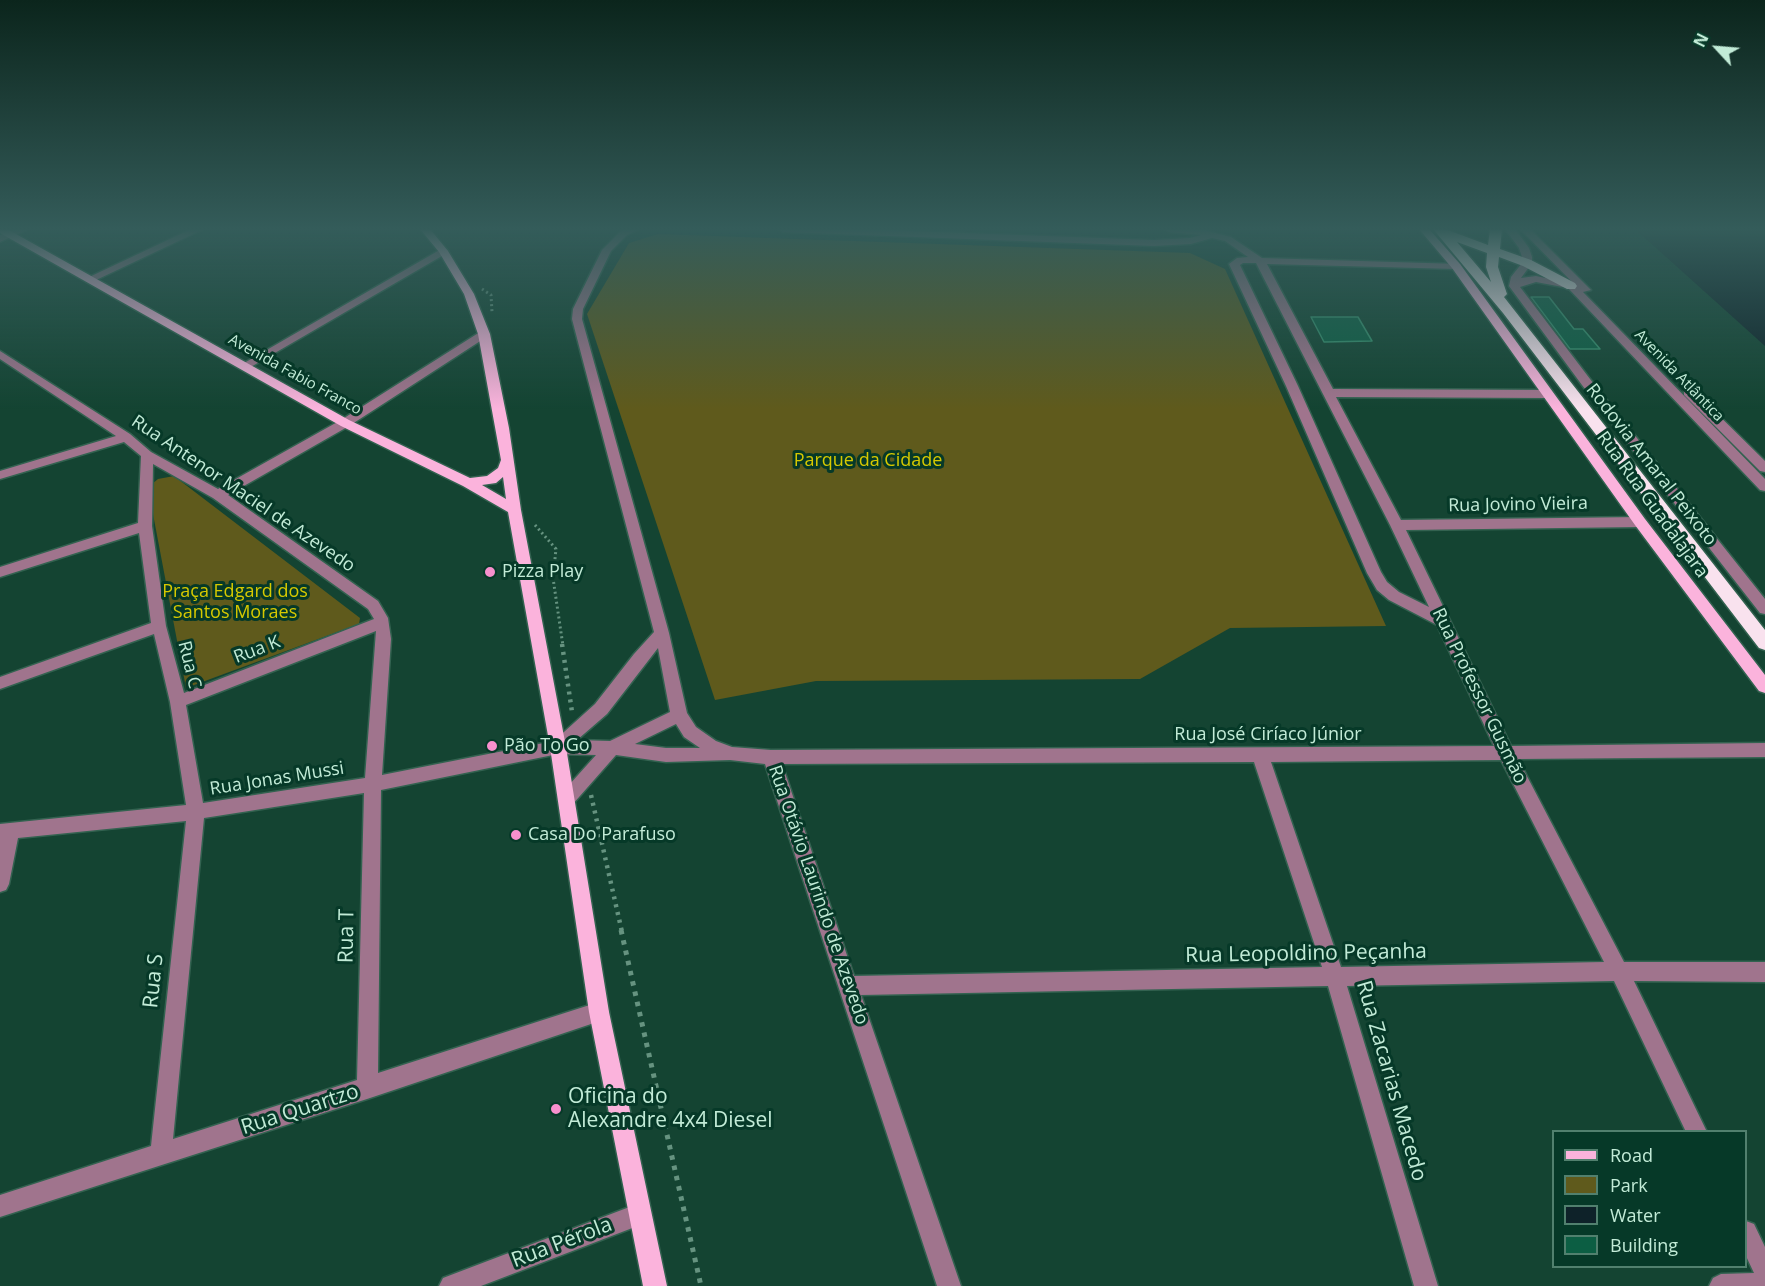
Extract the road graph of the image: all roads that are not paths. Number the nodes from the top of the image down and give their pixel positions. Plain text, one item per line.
1 (108, 289) edge
2 (377, 289) edge
3 (467, 289) edge
4 (588, 289) edge
5 (1244, 289) edge
6 (1274, 289) edge
7 (1473, 289) edge
8 (1491, 289) edge
9 (1499, 289) edge
10 (1516, 289) edge
11 (1573, 289) edge
12 (1585, 289) edge
13 (1508, 310) junction
14 (484, 334) junction
15 (0, 354) edge
16 (244, 366) junction
17 (1328, 393) junction
18 (1548, 394) junction
19 (345, 423) junction
20 (126, 437) junction
21 (147, 455) junction
22 (506, 462) junction
23 (1765, 468) edge
24 (0, 475) edge
25 (468, 483) junction
26 (1765, 487) edge
27 (218, 495) junction
28 (514, 510) junction
29 (1640, 522) junction
30 (1397, 525) junction
31 (145, 526) junction
32 (0, 572) edge
33 (1765, 609) edge
34 (1443, 621) junction
35 (383, 622) junction
36 (159, 626) junction
37 (662, 633) junction
38 (1765, 644) edge
39 (0, 683) edge
40 (1765, 687) edge
41 (178, 702) junction
42 (679, 715) junction
43 (558, 747) junction
44 (612, 748) junction
45 (1765, 750) edge
46 (1506, 753) junction
47 (732, 754) junction
48 (1260, 755) junction
49 (771, 757) junction
50 (373, 784) junction
51 (566, 800) junction
52 (196, 812) junction
53 (6, 832) edge
54 (0, 884) edge
55 (1619, 970) junction
56 (1765, 972) edge
57 (1335, 978) junction
58 (849, 986) junction
59 (599, 1012) junction
60 (367, 1089) junction
61 (1697, 1130) edge
62 (161, 1155) junction
63 (0, 1206) edge
64 (640, 1214) junction
65 (1747, 1234) edge
66 (1765, 1272) edge
67 (1765, 1284) edge
68 (451, 1286) edge
69 (655, 1286) edge
70 (949, 1286) edge
71 (1426, 1286) edge
72 (1721, 1286) edge

1 - 16 main road, Avenida Fabio Franco
2 - 16 street
3 - 14 main road
4 - 37 street, Rua Otávio Laurindo de Azevedo
5 - 34 street
6 - 17 street, Rua Professor Gusmão
7 - 18 main road, Rua Rua Guadalajara
8 - 13 highway, Rodovia Amaral Peixoto
9 - 13 highway, Rodovia Amaral Peixoto
10 - 33 street
11 - 26 street, Avenida Atlântica
12 - 23 street
13 - 38 highway, Rodovia Amaral Peixoto
14 - 19 street
14 - 22 main road
15 - 20 street, Rua Antenor Maciel de Azevedo
16 - 19 main road, Avenida Fabio Franco
17 - 18 street
17 - 30 street, Rua Professor Gusmão
18 - 29 main road, Rua Rua Guadalajara
19 - 25 main road, Avenida Fabio Franco
19 - 27 street
20 - 21 street, Rua Antenor Maciel de Azevedo
20 - 24 street
21 - 27 street, Rua Antenor Maciel de Azevedo
21 - 31 street, Rua C
22 - 25 main road
22 - 28 main road
25 - 28 main road, Avenida Fabio Franco
27 - 35 street, Rua Antenor Maciel de Azevedo
28 - 43 main road
29 - 30 street, Rua Jovino Vieira
29 - 40 main road, Rua Rua Guadalajara
30 - 34 street, Rua Professor Gusmão
31 - 32 street
31 - 36 street, Rua C
34 - 46 street, Rua Professor Gusmão
35 - 41 street, Rua K
35 - 50 street
36 - 39 street
36 - 41 street, Rua C
37 - 42 street, Rua Otávio Laurindo de Azevedo
37 - 43 street
41 - 52 street, Rua C
42 - 44 street, Rua Jonas Mussi
42 - 47 street, Rua Otávio Laurindo de Azevedo
43 - 44 street, Rua Jonas Mussi
43 - 50 street, Rua Jonas Mussi
43 - 51 main road
44 - 47 street
44 - 51 street
45 - 46 street, Rua José Ciríaco Júnior
46 - 48 street, Rua José Ciríaco Júnior
46 - 55 street, Rua Professor Gusmão
47 - 49 street, Rua Otávio Laurindo de Azevedo
48 - 49 street, Rua José Ciríaco Júnior
48 - 57 street, Rua Zacarias Macedo
49 - 58 street, Rua Otávio Laurindo de Azevedo
50 - 52 street, Rua Jonas Mussi
50 - 60 street, Rua T
51 - 59 main road
52 - 53 street, Rua Jonas Mussi
52 - 62 street, Rua S
53 - 54 street
55 - 56 street, Rua Leopoldino Peçanha
55 - 57 street, Rua Leopoldino Peçanha
55 - 61 street, Rua Professor Gusmão
57 - 58 street, Rua Leopoldino Peçanha
57 - 71 street, Rua Zacarias Macedo
58 - 70 street, Rua Otávio Laurindo de Azevedo
59 - 60 street, Rua Quartzo
59 - 64 main road
60 - 62 street, Rua Quartzo
62 - 63 street, Rua Quartzo
64 - 68 street, Rua Pérola
64 - 69 main road
65 - 66 street
67 - 72 street

